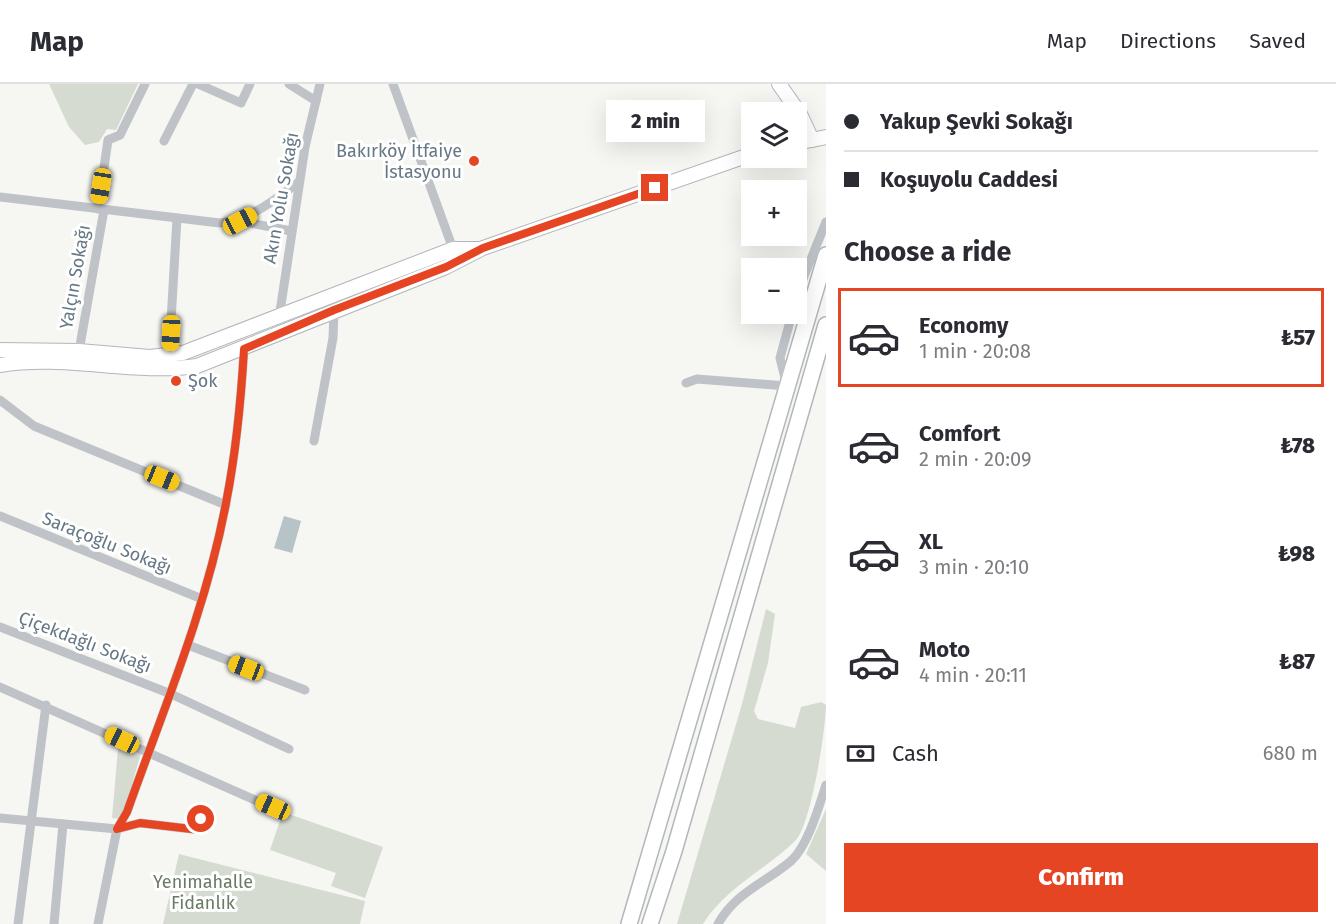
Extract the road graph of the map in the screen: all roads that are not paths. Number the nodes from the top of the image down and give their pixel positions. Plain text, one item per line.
1 (145, 84) edge
2 (193, 84) edge
3 (198, 84) edge
4 (250, 84) edge
5 (289, 84) edge
6 (320, 84) edge
7 (393, 84) edge
8 (779, 84) edge
9 (316, 101) junction
10 (826, 133) edge
11 (819, 139) edge
12 (164, 141) dead end
13 (741, 158) edge
14 (299, 182) junction
15 (0, 198) edge
16 (101, 210) junction
17 (177, 218) junction
18 (240, 221) junction
19 (826, 222) edge
20 (291, 231) junction
21 (483, 248) junction
22 (453, 249) junction
23 (826, 255) edge
24 (807, 269) edge
25 (334, 310) junction
26 (279, 318) junction
27 (789, 324) edge
28 (826, 325) edge
29 (286, 332) junction
30 (244, 349) junction
31 (0, 350) edge
32 (79, 357) junction
33 (169, 363) junction
34 (0, 365) edge
35 (686, 382) dead end
36 (787, 386) junction
37 (0, 400) edge
38 (314, 441) dead end
39 (226, 505) junction
40 (0, 516) edge
41 (202, 598) junction
42 (0, 627) edge
43 (188, 645) junction
44 (0, 687) edge
45 (305, 690) dead end
46 (171, 693) junction
47 (46, 705) junction
48 (289, 749) dead end
49 (148, 752) junction
50 (826, 784) edge
51 (273, 807) dead end
52 (0, 818) edge
53 (201, 819) dead end
54 (31, 821) junction
55 (63, 824) junction
56 (117, 829) junction
57 (18, 924) edge
58 (54, 924) edge
59 (98, 924) edge
60 (629, 924) edge
61 (650, 924) edge
62 (718, 924) edge

1 - 16 street, Yalçın Sokağı
2 - 12 street
3 - 4 street
5 - 9 street
6 - 9 street, Akın Yolu Sokağı
7 - 22 street
8 - 11 street
9 - 14 street, Akın Yolu Sokağı
10 - 11 street
13 - 21 street
14 - 18 street
14 - 20 street, Akın Yolu Sokağı
15 - 16 street
16 - 17 street
16 - 32 street, Yalçın Sokağı
17 - 18 street
17 - 33 street
18 - 20 street
19 - 24 street
20 - 26 street, Akın Yolu Sokağı
21 - 22 street
21 - 25 street
22 - 26 street
23 - 36 main road
25 - 29 street
25 - 38 street
26 - 29 street
26 - 33 street
27 - 36 street
28 - 61 main road
29 - 30 street
30 - 33 street
30 - 39 street
31 - 32 street
32 - 33 street
32 - 34 street
35 - 36 street
36 - 60 main road
37 - 39 street
39 - 41 street
40 - 41 street, Saraçoğlu Sokağı
41 - 43 street
42 - 46 street, Çiçekdağlı Sokağı
43 - 45 street
43 - 46 street
44 - 47 street
46 - 48 street, Çiçekdağlı Sokağı
46 - 49 street
47 - 49 street
47 - 54 street
49 - 51 street
49 - 56 street
50 - 62 street
52 - 54 street
53 - 56 street
54 - 55 street
54 - 57 street
55 - 56 street
55 - 58 street
56 - 59 street

